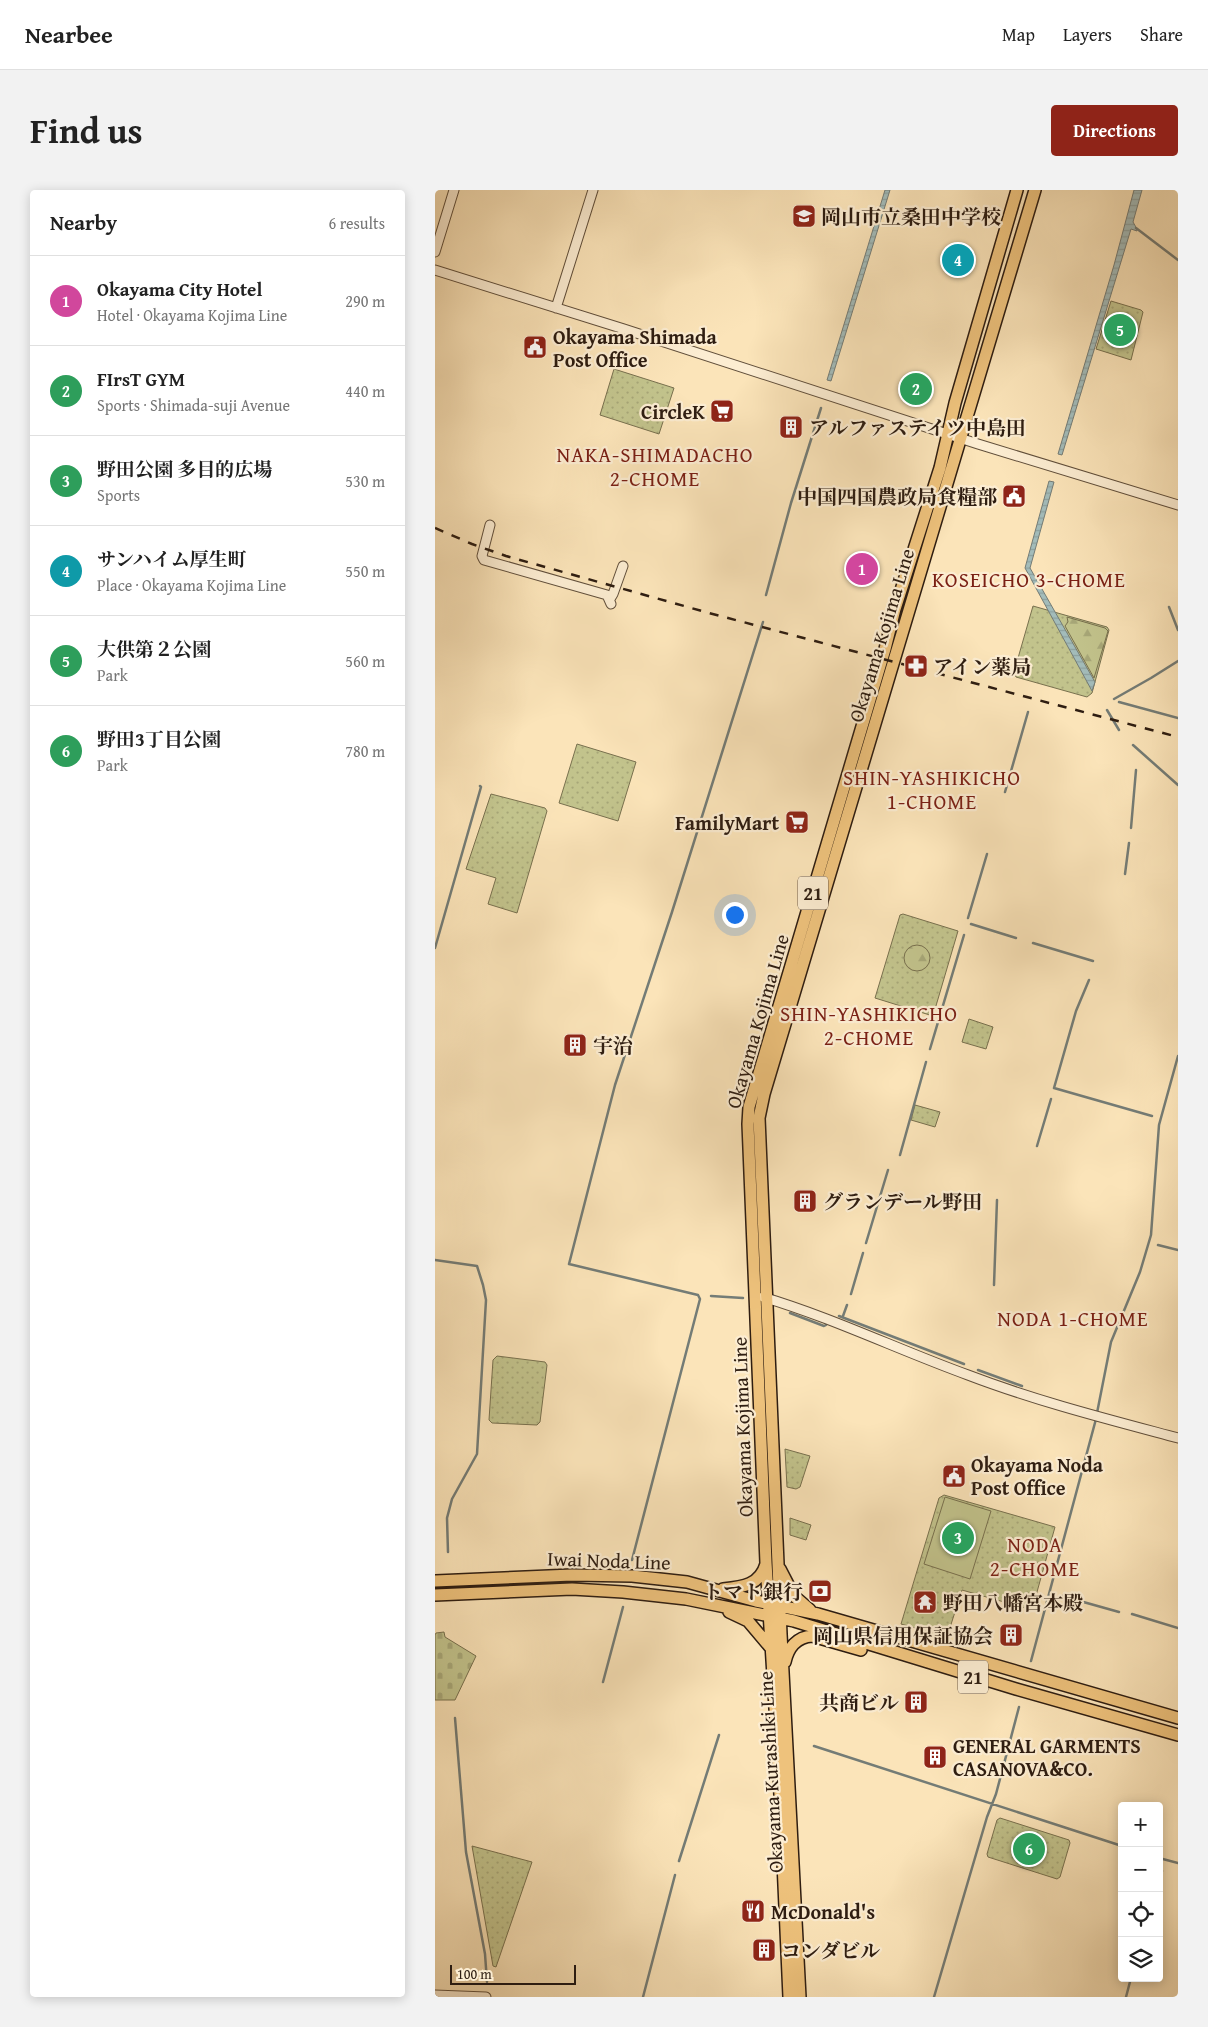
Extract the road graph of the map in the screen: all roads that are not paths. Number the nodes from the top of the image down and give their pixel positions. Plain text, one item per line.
1 (454, 190) edge
2 (593, 190) edge
3 (1017, 190) edge
4 (1035, 190) edge
5 (435, 252) edge
6 (435, 270) edge
7 (556, 308) junction
8 (948, 434) junction
9 (960, 438) junction
10 (1178, 505) edge
11 (490, 525) dead end
12 (623, 566) dead end
13 (761, 1296) junction
14 (1178, 1438) edge
15 (766, 1563) junction
16 (779, 1565) junction
17 (435, 1581) edge
18 (714, 1589) junction
19 (435, 1595) edge
20 (711, 1604) junction
21 (774, 1605) junction
22 (818, 1614) junction
23 (775, 1617) junction
24 (770, 1647) junction
25 (888, 1651) junction
26 (783, 1668) junction
27 (1178, 1718) edge
28 (1178, 1735) edge
29 (435, 1995) edge
30 (486, 1997) edge
31 (789, 1997) edge
32 (800, 1997) edge

1 - 5 street
2 - 7 street
3 - 8 main road, Okayama Kojima Line / 21
4 - 9 main road, Okayama Kojima Line / 21
6 - 7 street
7 - 8 street
8 - 9 street
8 - 13 main road, Okayama Kojima Line / 21
9 - 10 street
9 - 13 main road, Okayama Kojima Line / 21
11 - 12 street
13 - 14 street
13 - 15 main road, Okayama Kojima Line / 21
13 - 16 main road, Okayama Kojima Line / 21
15 - 18 main road
15 - 21 main road, Okayama Kojima Line / 21
16 - 21 main road, Okayama Kojima Line / 21
16 - 22 main road
17 - 18 main road, Iwai Noda Line
18 - 21 main road, Iwai Noda Line
19 - 20 main road, Iwai Noda Line
20 - 23 main road, Iwai Noda Line
20 - 24 main road
21 - 22 main road, 21
21 - 23 main road, Okayama Kurashiki Line
22 - 27 main road, 21
23 - 24 main road, Okayama Kurashiki Line
23 - 25 main road, 21
23 - 26 main road, Okayama Kurashiki Line
24 - 31 main road, Okayama Kurashiki Line
25 - 26 main road
25 - 28 main road, 21
26 - 32 main road, Okayama Kurashiki Line
29 - 30 street

